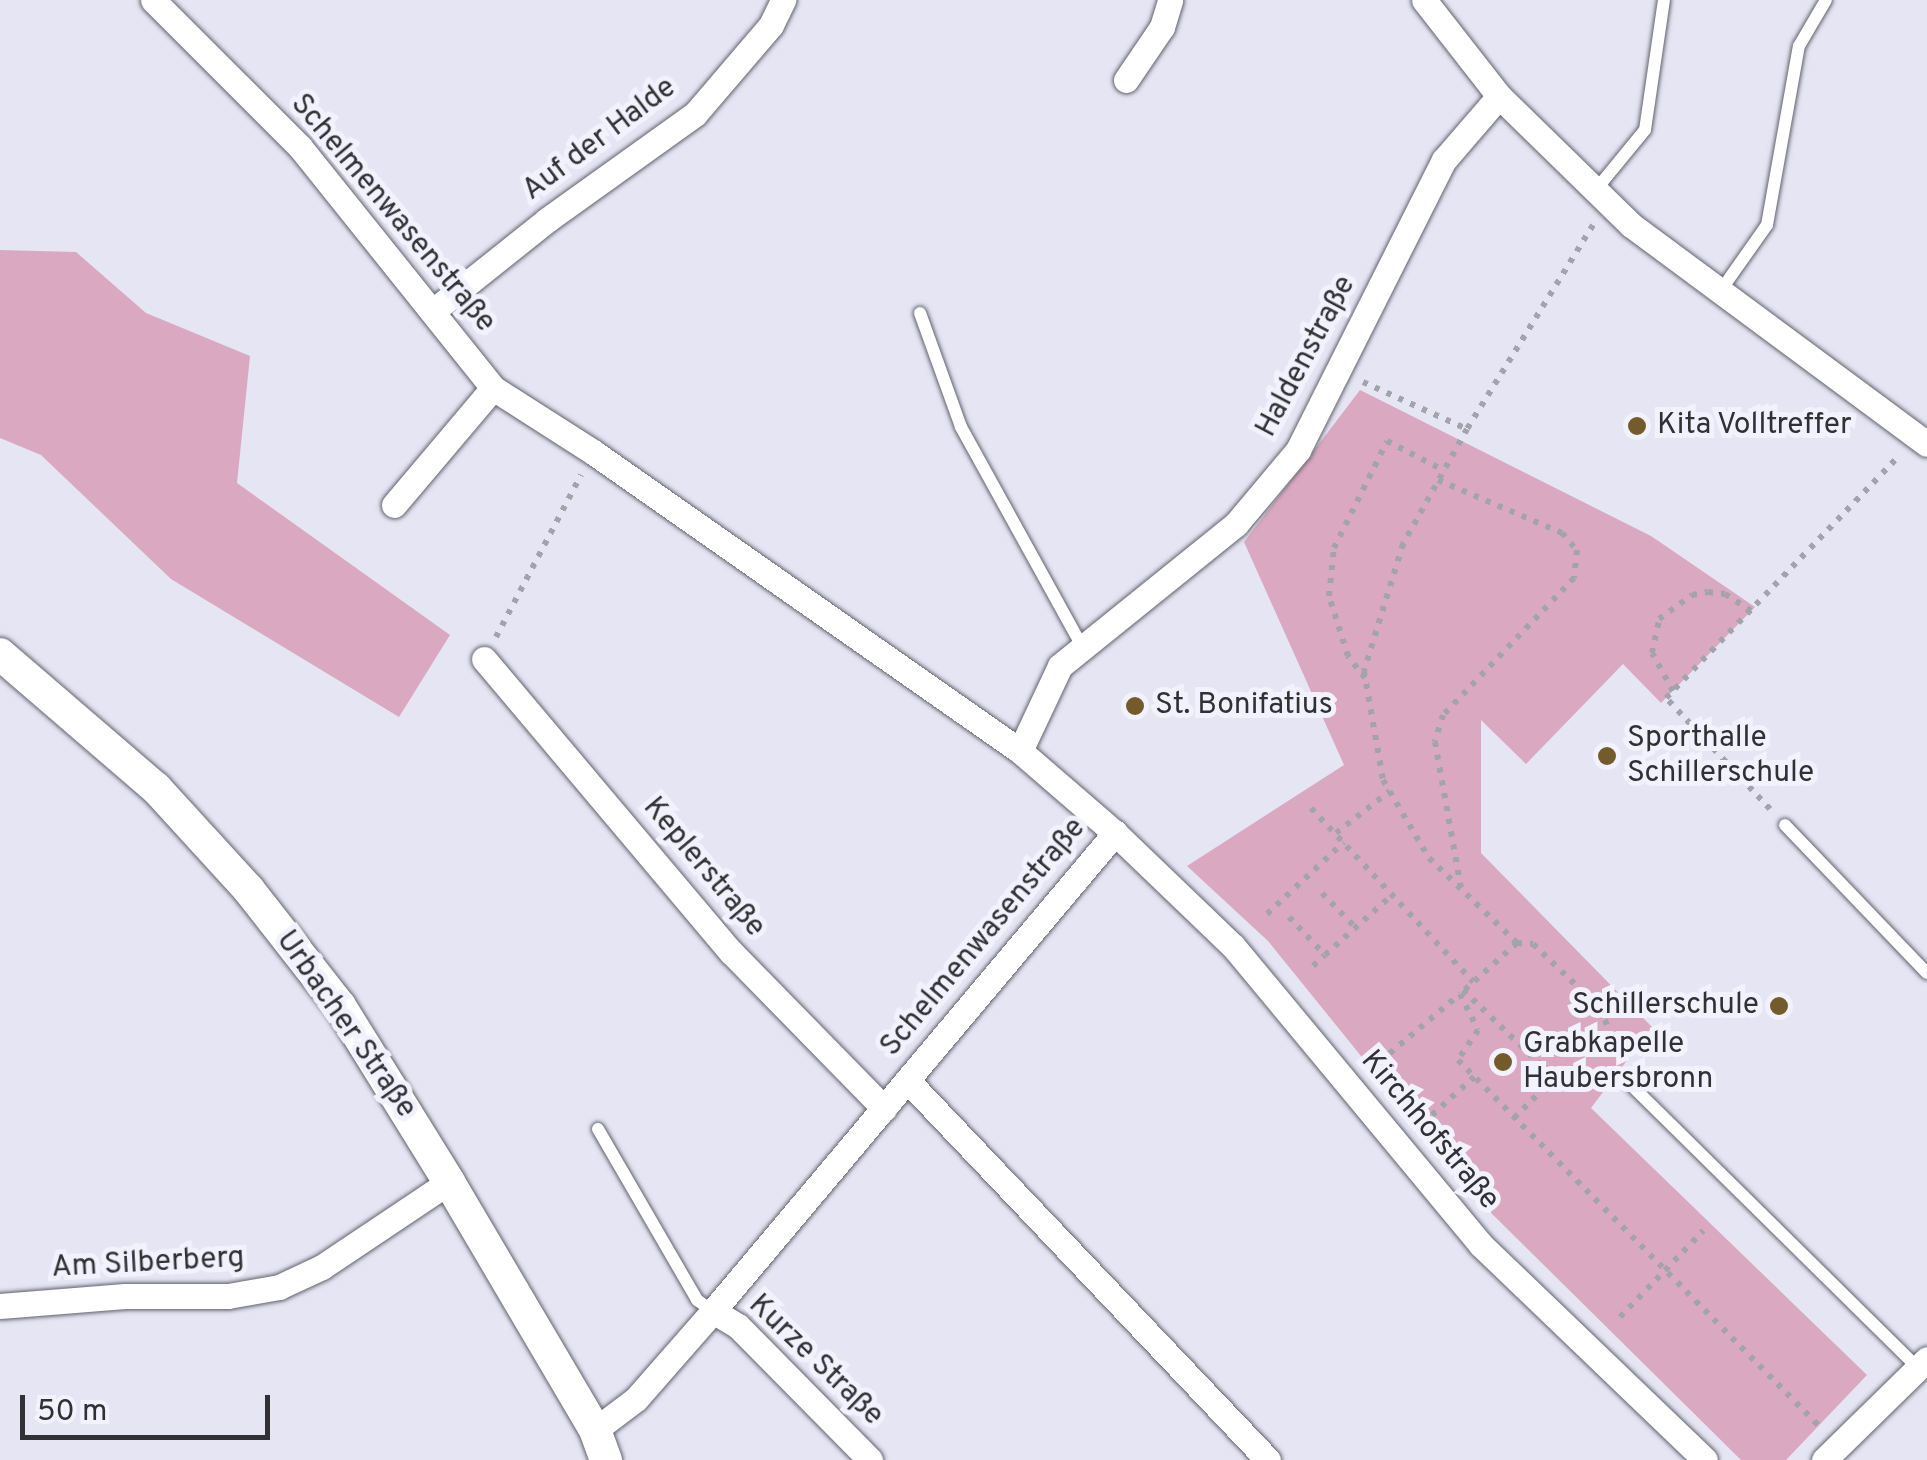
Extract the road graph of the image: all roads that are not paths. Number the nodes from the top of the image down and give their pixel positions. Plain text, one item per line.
1 (153, 0) edge
2 (783, 0) edge
3 (1170, 0) edge
4 (1424, 0) edge
5 (1664, 0) edge
6 (1826, 0) edge
7 (1126, 80) dead end
8 (1499, 96) junction
9 (1600, 197) junction
10 (1719, 293) junction
11 (433, 311) junction
12 (920, 313) dead end
13 (493, 388) junction
14 (1922, 441) edge
15 (394, 505) dead end
16 (1083, 648) junction
17 (0, 654) edge
18 (484, 659) road end
19 (1020, 751) junction
20 (1785, 824) road end
21 (1115, 833) junction
22 (1927, 973) edge
23 (908, 1080) junction
24 (1632, 1086) road end
25 (884, 1108) junction
26 (598, 1130) dead end
27 (449, 1182) junction
28 (0, 1306) edge
29 (713, 1311) junction
30 (1922, 1363) edge
31 (600, 1445) edge
32 (1831, 1452) edge
33 (870, 1460) edge
34 (1268, 1460) edge
35 (1705, 1460) edge

1 - 11 street, Schelmenwasenstraße
2 - 11 street, Auf der Halde
3 - 7 street
4 - 8 street
5 - 9 lane
6 - 10 lane
8 - 9 street
8 - 16 street, Haldenstraße
9 - 10 street
10 - 14 street
11 - 13 street, Schelmenwasenstraße
12 - 16 lane
13 - 15 street
13 - 19 street, Schelmenwasenstraße
16 - 19 street, Haldenstraße
17 - 27 street, Urbacher Straße
18 - 25 street, Keplerstraße
19 - 21 street, Schelmenwasenstraße
20 - 22 lane
21 - 23 street, Schelmenwasenstraße
21 - 35 street, Kirchhofstraße
23 - 25 street, Schelmenwasenstraße
23 - 34 street
24 - 30 lane
25 - 29 street, Schelmenwasenstraße
26 - 29 lane
27 - 28 street, Am Silberberg
27 - 31 street, Urbacher Straße
29 - 31 street, Schelmenwasenstraße
29 - 33 street, Kurze Straße
30 - 32 street

